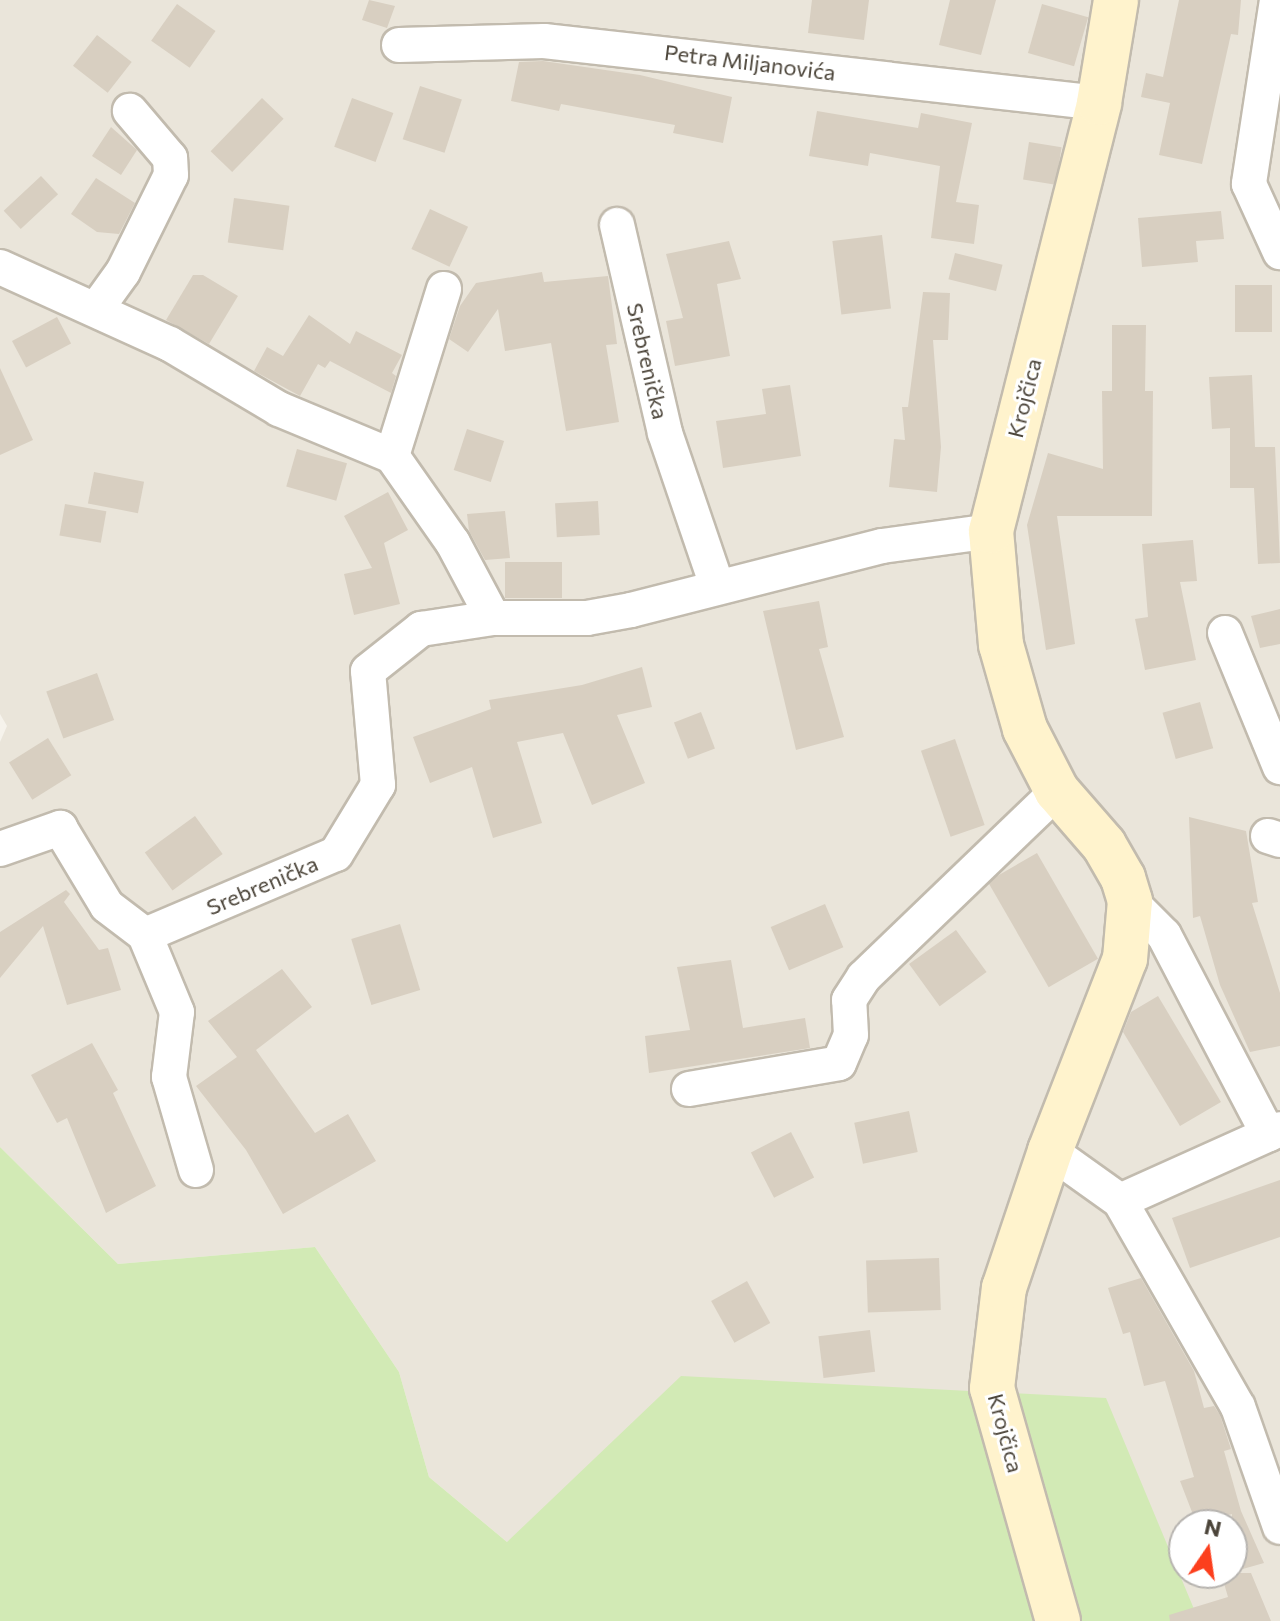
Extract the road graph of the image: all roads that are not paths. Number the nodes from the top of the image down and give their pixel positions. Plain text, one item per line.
1 (1116, 0) edge
2 (1277, 0) edge
3 (399, 45) dead end
4 (1099, 103) junction
5 (130, 111) dead end
6 (617, 225) dead end
7 (1280, 252) edge
8 (0, 267) edge
9 (444, 289) dead end
10 (97, 308) junction
11 (392, 456) junction
12 (991, 531) junction
13 (717, 586) junction
14 (493, 618) junction
15 (1225, 633) dead end
16 (1280, 767) edge
17 (1057, 791) junction
18 (0, 849) edge
19 (1130, 901) junction
20 (145, 935) junction
21 (689, 1089) dead end
22 (1274, 1132) edge
23 (1050, 1151) junction
24 (196, 1170) dead end
25 (1120, 1201) junction
26 (1280, 1527) edge
27 (1058, 1621) edge

1 - 4 main road, Krojčica
2 - 7 street
3 - 4 street, Petra Miljanovića
4 - 12 main road, Krojčica
5 - 10 street
6 - 13 street, Srebrenička
8 - 10 street
9 - 11 street
10 - 11 street
11 - 14 street
12 - 13 street, Srebrenička
12 - 17 main road, Krojčica
13 - 14 street, Srebrenička
14 - 20 street, Srebrenička
15 - 16 street
17 - 19 main road, Krojčica
17 - 21 street
18 - 20 street
19 - 22 street
19 - 23 main road, Krojčica
20 - 24 street
22 - 25 street
23 - 25 street
23 - 27 main road, Krojčica
25 - 26 street

